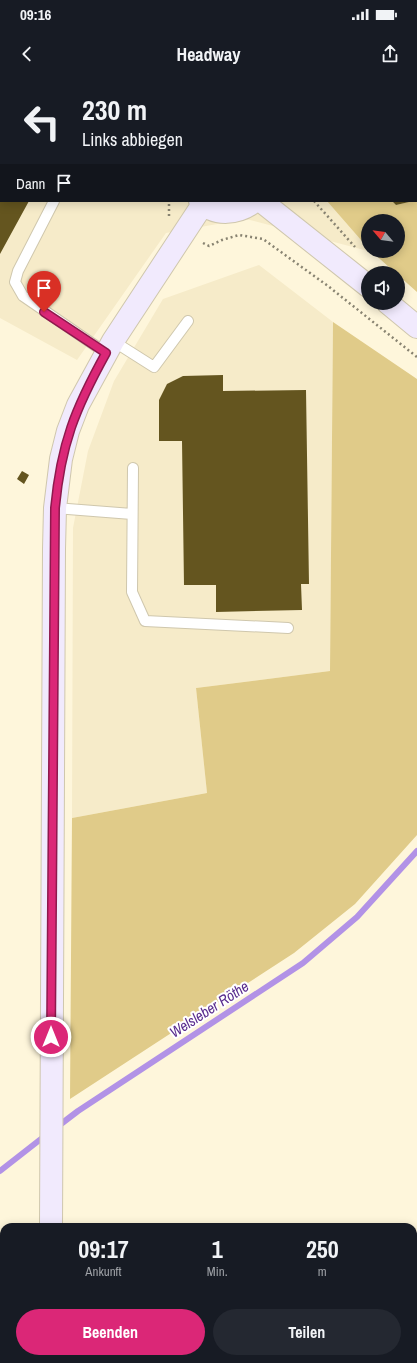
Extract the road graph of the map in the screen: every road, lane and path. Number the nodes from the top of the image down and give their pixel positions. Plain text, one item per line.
1 (53, 202) edge
2 (253, 202) edge
3 (262, 202) edge
4 (315, 202) edge
5 (201, 203) edge
6 (198, 242) dead end
7 (360, 251) dead end
8 (361, 280) edge
9 (396, 310) edge
10 (188, 321) dead end
11 (417, 327) edge
12 (109, 347) junction
13 (417, 357) edge
14 (133, 468) dead end
15 (55, 508) junction
16 (132, 514) junction
17 (288, 628) dead end
18 (51, 1223) edge

1 - 12 lane
2 - 5 street
3 - 8 street
4 - 7 path
5 - 12 street
6 - 13 path
9 - 11 street
10 - 12 lane
12 - 15 street
14 - 16 lane
15 - 16 lane
15 - 18 street
16 - 17 lane

